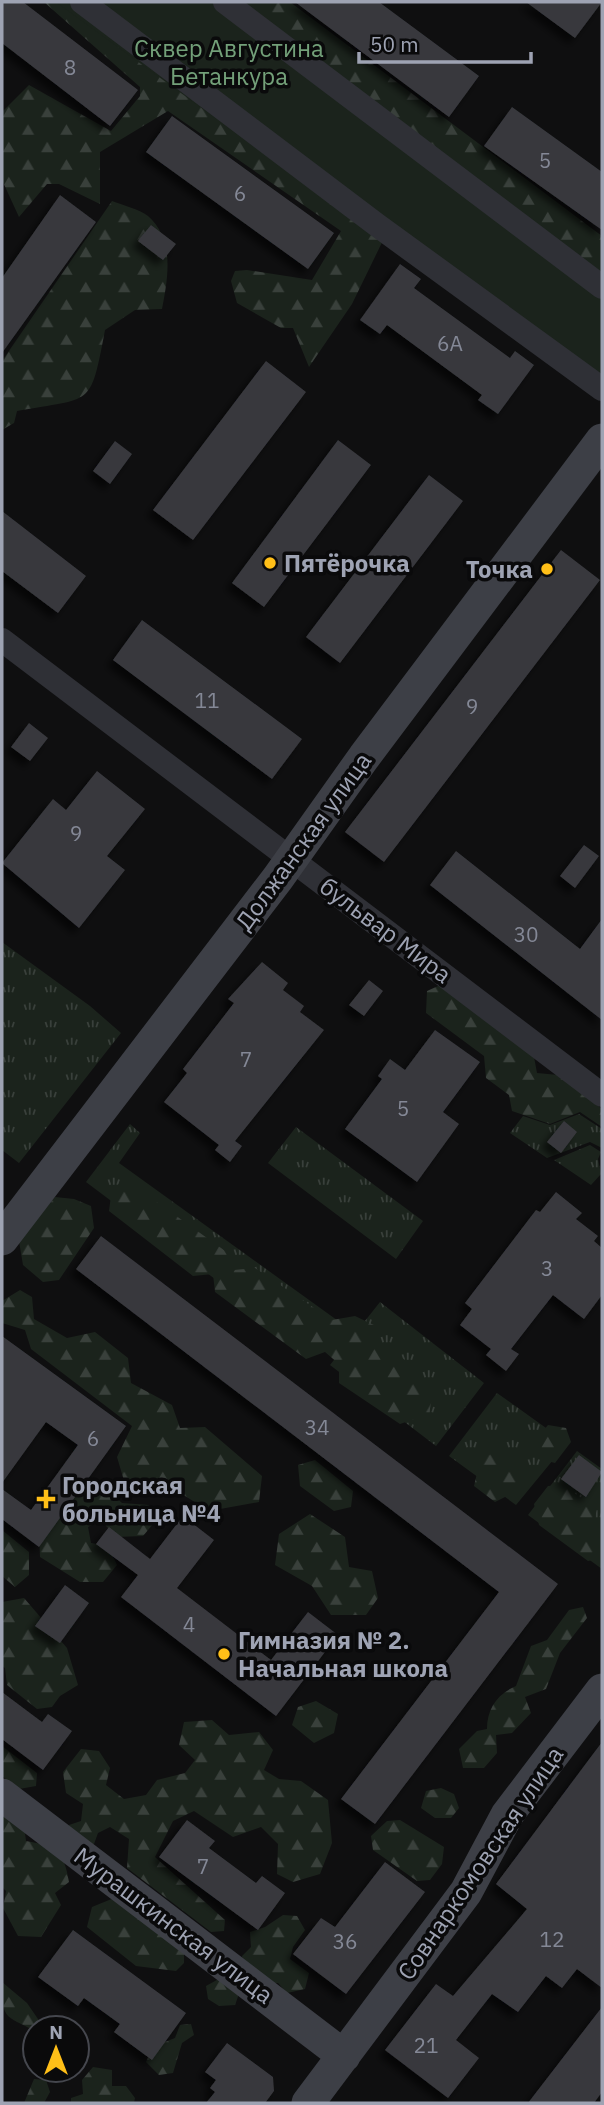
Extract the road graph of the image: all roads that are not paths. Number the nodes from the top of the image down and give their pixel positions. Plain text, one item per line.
1 (82, 2) edge
2 (225, 2) edge
3 (602, 287) edge
4 (602, 389) edge
5 (602, 440) edge
6 (2, 640) edge
7 (293, 858) junction
8 (602, 1095) edge
9 (2, 1240) edge
10 (602, 1690) edge
11 (2, 1795) edge
12 (344, 2056) junction
13 (308, 2103) edge

1 - 4 street
2 - 3 street
5 - 7 main road, Должанская улица
6 - 7 street, бульвар Мира
7 - 8 street, бульвар Мира
7 - 9 main road, Должанская улица
10 - 12 main road, Совнаркомовская улица
11 - 12 main road, Мурашкинская улица
12 - 13 main road, Совнаркомовская улица

